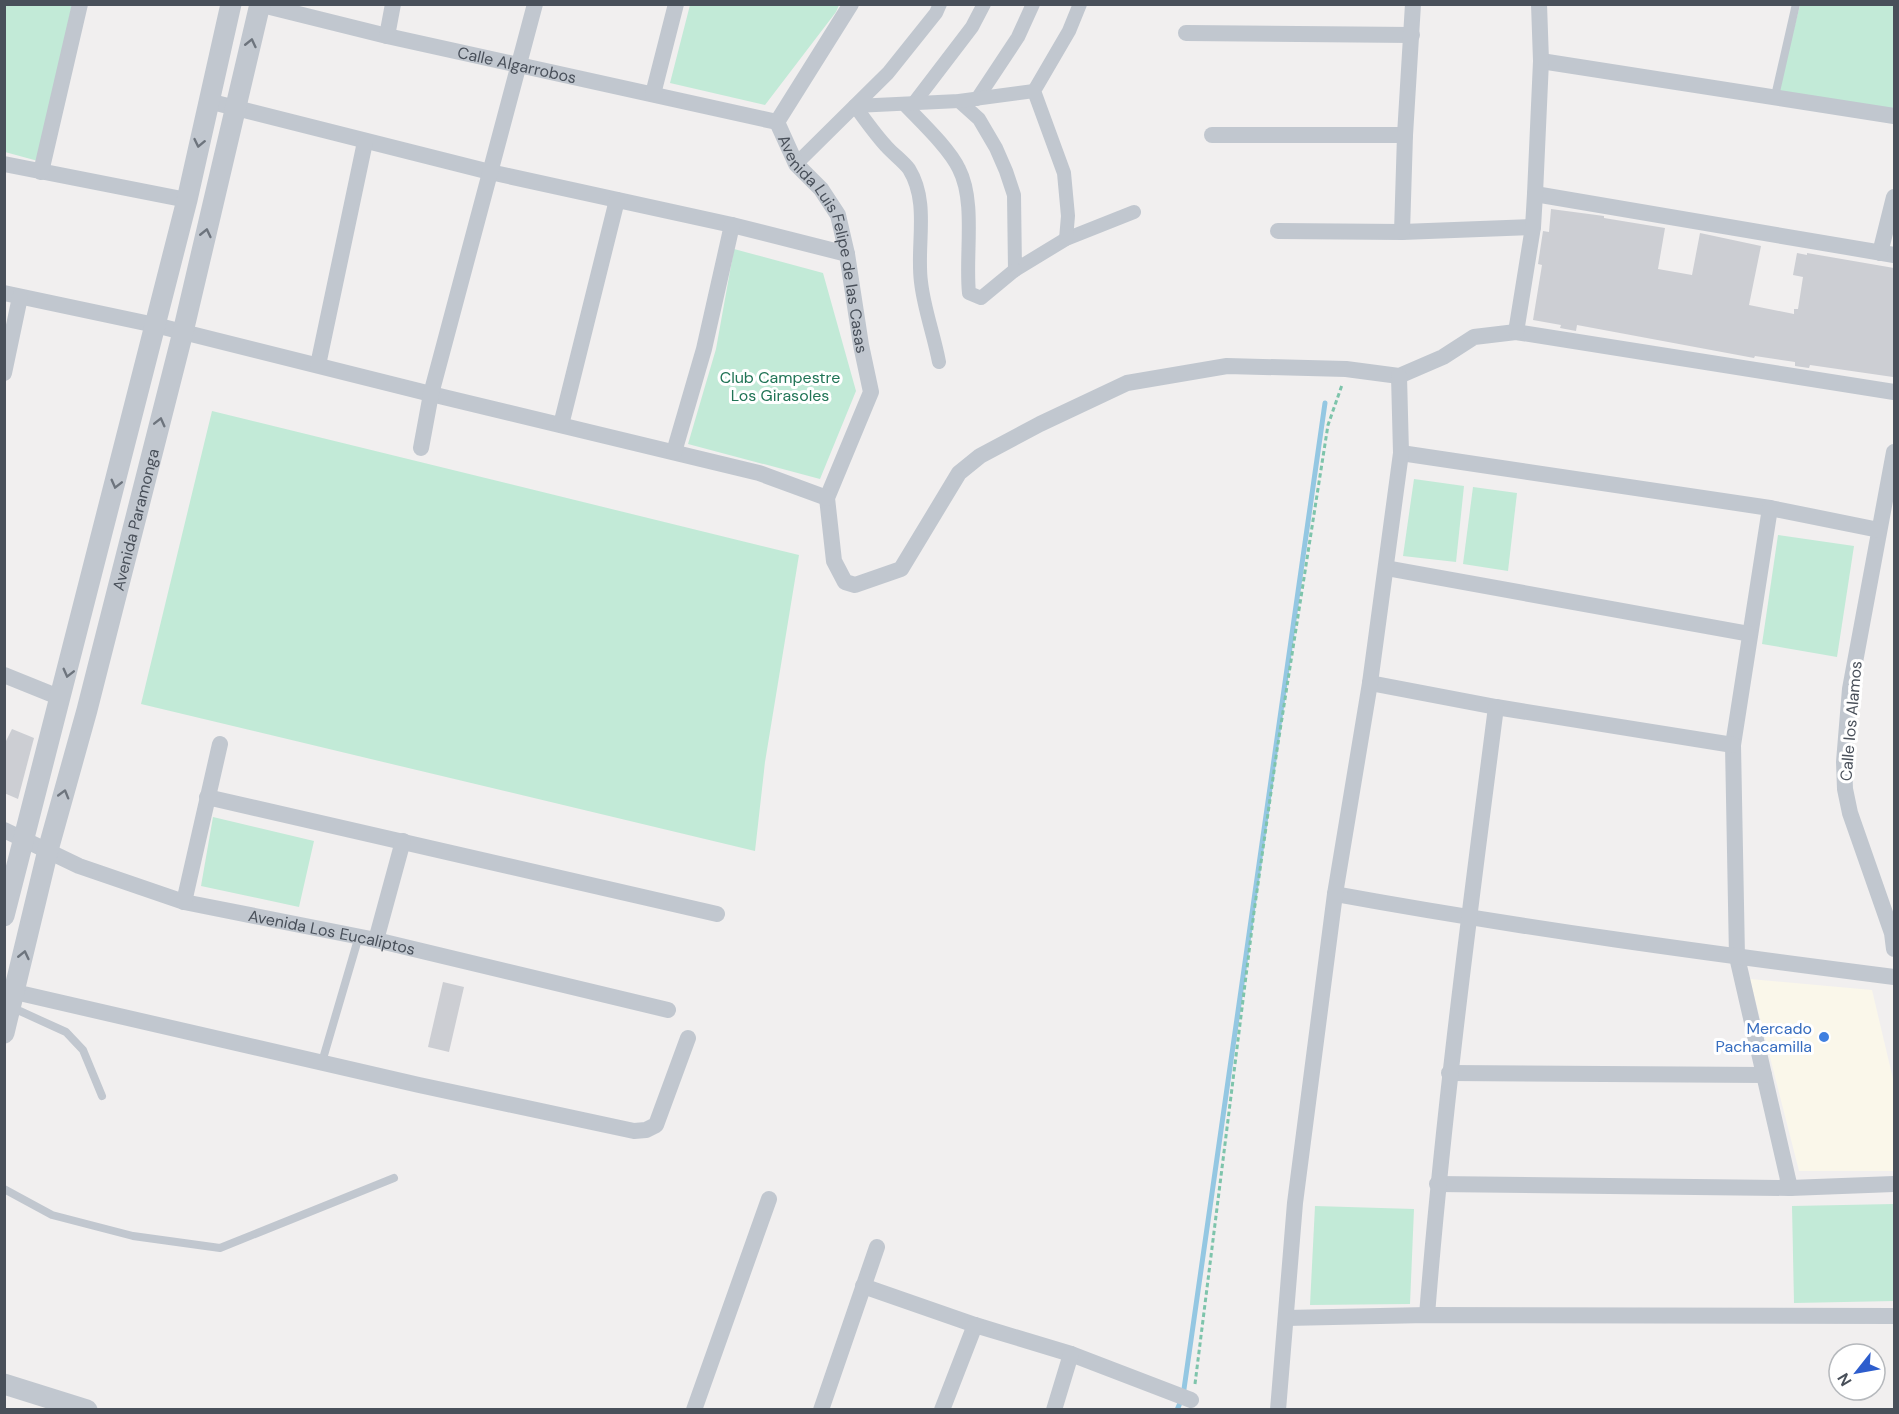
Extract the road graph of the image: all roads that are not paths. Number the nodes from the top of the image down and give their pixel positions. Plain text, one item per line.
1 (80, 4) edge
2 (231, 4) edge
3 (393, 4) edge
4 (535, 4) edge
5 (676, 4) edge
6 (851, 4) edge
7 (940, 4) edge
8 (984, 4) edge
9 (1033, 4) edge
10 (1080, 4) edge
11 (1413, 4) edge
12 (1539, 4) edge
13 (1796, 4) edge
14 (259, 5) edge
15 (1186, 33) dead end
16 (1412, 35) junction
17 (387, 36) junction
18 (1540, 61) junction
19 (520, 64) junction
20 (1034, 91) junction
21 (653, 94) junction
22 (1775, 96) junction
23 (977, 99) junction
24 (208, 101) junction
25 (959, 101) junction
26 (910, 104) junction
27 (855, 106) junction
28 (235, 108) junction
29 (1894, 116) edge
30 (777, 122) junction
31 (1212, 135) dead end
32 (1405, 135) junction
33 (365, 142) junction
34 (4, 164) edge
35 (796, 164) junction
36 (41, 172) junction
37 (490, 172) junction
38 (1535, 194) junction
39 (1894, 197) edge
40 (187, 200) junction
41 (617, 200) junction
42 (1134, 212) dead end
43 (732, 225) junction
44 (1533, 227) junction
45 (1278, 231) dead end
46 (1402, 232) junction
47 (1066, 239) junction
48 (847, 254) junction
49 (1887, 254) edge
50 (1015, 270) junction
51 (12, 295) edge
52 (155, 325) junction
53 (183, 332) junction
54 (1516, 332) junction
55 (939, 362) dead end
56 (318, 365) junction
57 (4, 373) edge
58 (1399, 376) junction
59 (1894, 392) edge
60 (431, 394) junction
61 (561, 425) junction
62 (422, 448) dead end
63 (674, 452) junction
64 (1894, 452) edge
65 (1401, 453) junction
66 (827, 498) junction
67 (1770, 508) junction
68 (1879, 530) junction
69 (1386, 568) junction
70 (1750, 634) junction
71 (4, 675) edge
72 (1370, 683) junction
73 (61, 699) junction
74 (1496, 707) junction
75 (219, 744) dead end
76 (1733, 744) junction
77 (207, 797) junction
78 (14, 835) edge
79 (403, 841) junction
80 (48, 850) junction
81 (1335, 894) junction
82 (184, 902) junction
83 (717, 914) dead end
84 (4, 916) edge
85 (1469, 918) junction
86 (358, 936) junction
87 (376, 940) junction
88 (1894, 949) edge
89 (1737, 957) junction
90 (1894, 977) edge
91 (9, 998) edge
92 (668, 1010) dead end
93 (4, 1032) edge
94 (688, 1038) dead end
95 (322, 1062) junction
96 (1449, 1073) junction
97 (1764, 1075) junction
98 (102, 1096) dead end
99 (394, 1178) dead end
100 (1437, 1184) junction
101 (1894, 1184) edge
102 (1790, 1188) junction
103 (4, 1189) edge
104 (769, 1199) dead end
105 (877, 1247) dead end
106 (863, 1286) junction
107 (1427, 1315) junction
108 (1894, 1316) edge
109 (1286, 1318) junction
110 (975, 1325) junction
111 (1071, 1354) junction
112 (4, 1384) edge
113 (1191, 1399) edge
114 (87, 1410) edge
115 (694, 1410) edge
116 (821, 1410) edge
117 (942, 1410) edge
118 (1054, 1410) edge
119 (1278, 1410) edge

1 - 36 street
2 - 24 street, Avenida Paramonga
3 - 17 street
4 - 19 street
5 - 21 street
6 - 30 street, Avenida Luis Felipe de las Casas
7 - 27 street
8 - 26 street
9 - 23 street
10 - 20 street
11 - 16 street
12 - 18 street
13 - 22 lane
14 - 17 street, Calle Algarrobos
28 -> 14 street, Avenida Paramonga
15 - 16 street
16 - 32 street
17 - 19 street, Calle Algarrobos
18 - 22 street
18 - 38 street
19 - 21 street, Calle Algarrobos
19 - 37 street
20 - 23 street
20 - 47 street
21 - 30 street, Calle Algarrobos
22 - 29 street
23 - 25 street
24 - 28 street
24 -> 40 street, Avenida Paramonga
25 - 26 street
25 - 50 street
26 - 27 street
26 - 50 street
27 - 35 street
27 - 55 street
28 - 33 street
53 -> 28 street, Avenida Paramonga
30 - 35 street, Avenida Luis Felipe de las Casas
31 - 32 street
32 - 46 street
33 - 37 street
33 - 56 street
34 - 36 street
35 - 48 street, Avenida Luis Felipe de las Casas
36 - 40 street
37 - 41 street
37 - 60 street
38 - 44 street
38 - 49 street
39 - 49 street
40 - 52 street, Avenida Paramonga
41 - 43 street
41 - 61 street
42 - 47 street
43 - 48 street
43 - 63 street
44 - 46 street
44 - 54 street
45 - 46 street
47 - 50 street
48 - 66 street, Avenida Luis Felipe de las Casas
51 - 52 street
51 - 57 street
52 - 53 street
52 -> 73 street, Avenida Paramonga
53 - 56 street
80 -> 53 street, Avenida Paramonga
54 - 58 street
54 - 59 street
56 - 60 street
58 - 65 street
58 - 66 street
60 - 61 street
60 - 62 street
61 - 63 street
63 - 66 street
64 - 68 street, Calle los Alamos
65 - 67 street
65 - 69 street
67 - 68 street
67 - 70 street
68 - 88 street, Calle los Alamos
69 - 70 street
69 - 72 street
70 - 76 street
71 - 73 street
72 - 74 street
72 - 81 street
73 - 78 street, Avenida Paramonga
74 - 76 street
74 - 85 street
75 - 77 street
76 - 89 street
77 - 79 street
77 - 82 street
78 - 80 street, Avenida Los Eucaliptos
78 - 84 street, Avenida Paramonga
79 - 83 street
79 - 87 street
80 - 82 street, Avenida Los Eucaliptos
91 -> 80 street, Avenida Paramonga
81 - 85 street
81 - 109 street
82 - 86 street, Avenida Los Eucaliptos
85 - 89 street
85 - 96 street
86 - 87 street, Avenida Los Eucaliptos
86 - 95 lane
87 - 92 street, Avenida Los Eucaliptos
89 - 90 street
89 - 97 street
91 - 93 street, Avenida Paramonga
91 - 95 street
91 - 98 lane
94 - 95 street
96 - 97 street
96 - 100 street
97 - 102 street
99 - 103 lane
100 - 102 street
100 - 107 street
101 - 102 street
104 - 115 street
105 - 106 street
106 - 110 street
106 - 116 street
107 - 108 street
107 - 109 street
109 - 119 street
110 - 111 street
110 - 117 street
111 - 113 street
111 - 118 street
112 - 114 street

